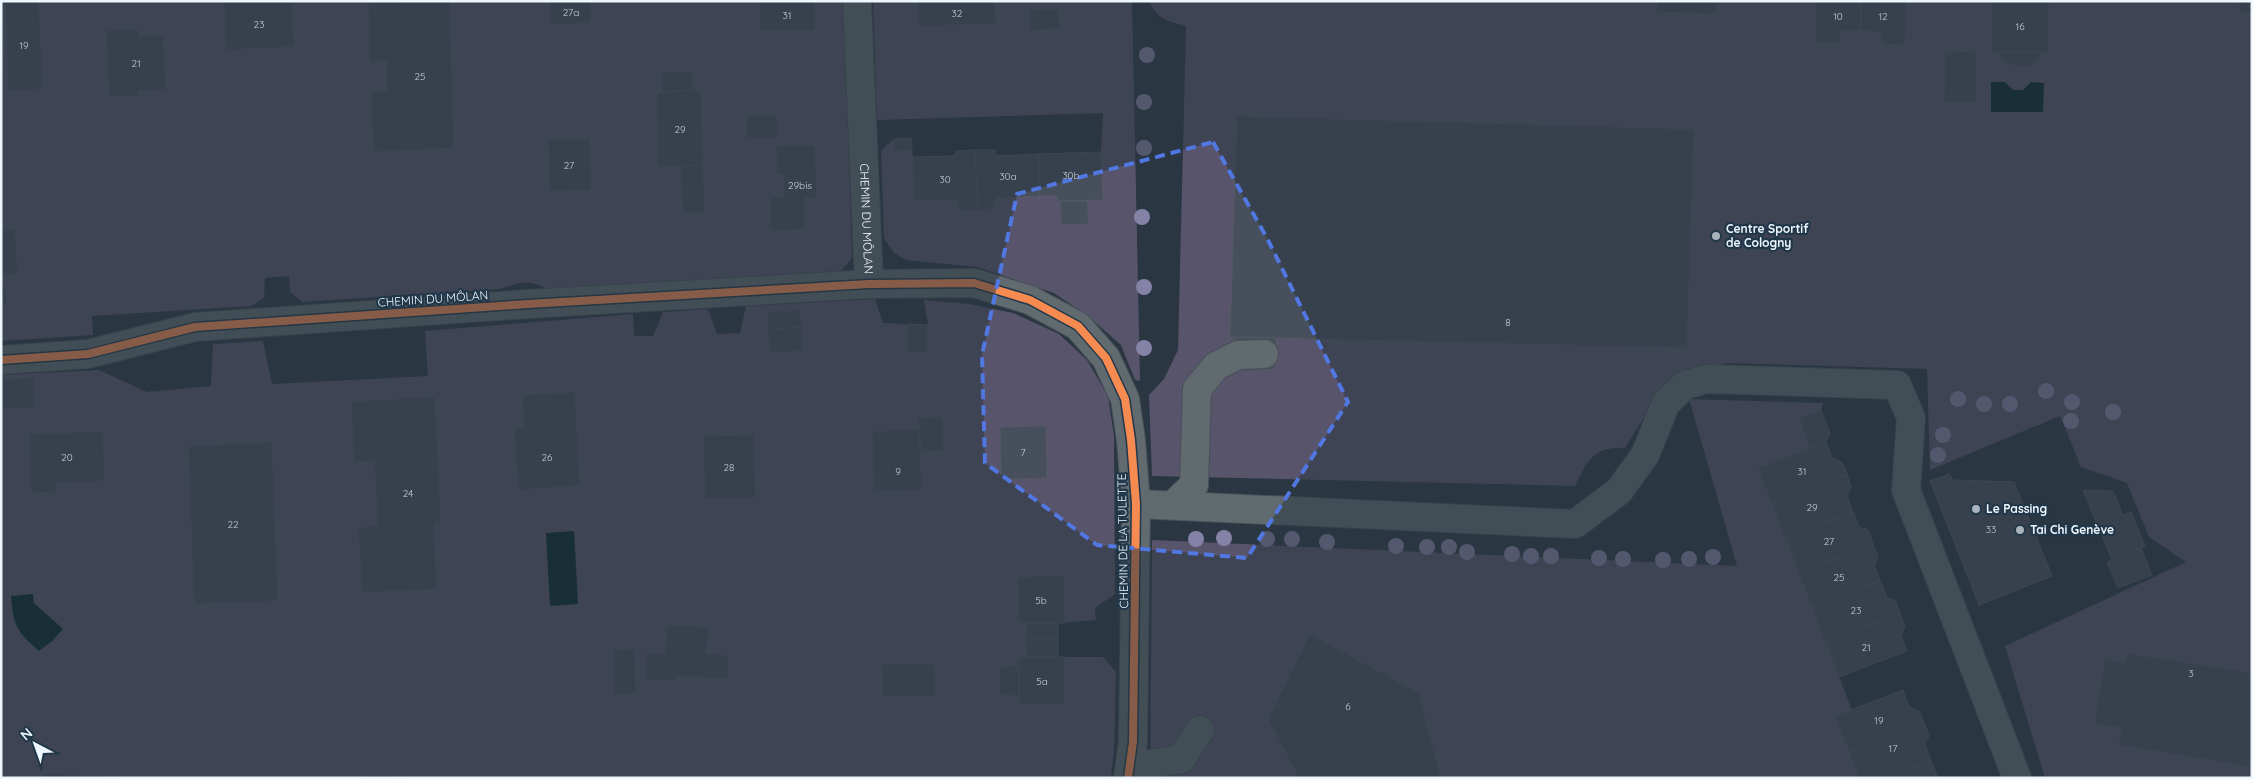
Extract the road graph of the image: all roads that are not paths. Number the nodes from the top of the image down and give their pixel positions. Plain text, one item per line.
1 (857, 1) edge
2 (869, 284) junction
3 (1264, 354) dead end
4 (1, 360) edge
5 (1136, 504) junction
6 (1173, 505) junction
7 (1200, 730) dead end
8 (1129, 772) edge
9 (2017, 778) edge

1 - 2 street, CHEMIN DU MÔLAN
2 - 4 street, CHEMIN DU MÔLAN
2 - 5 street, CHEMIN DE LA TULETTE
3 - 6 street
5 - 6 street
5 - 8 street, CHEMIN DE LA TULETTE
6 - 9 street
7 - 8 street

